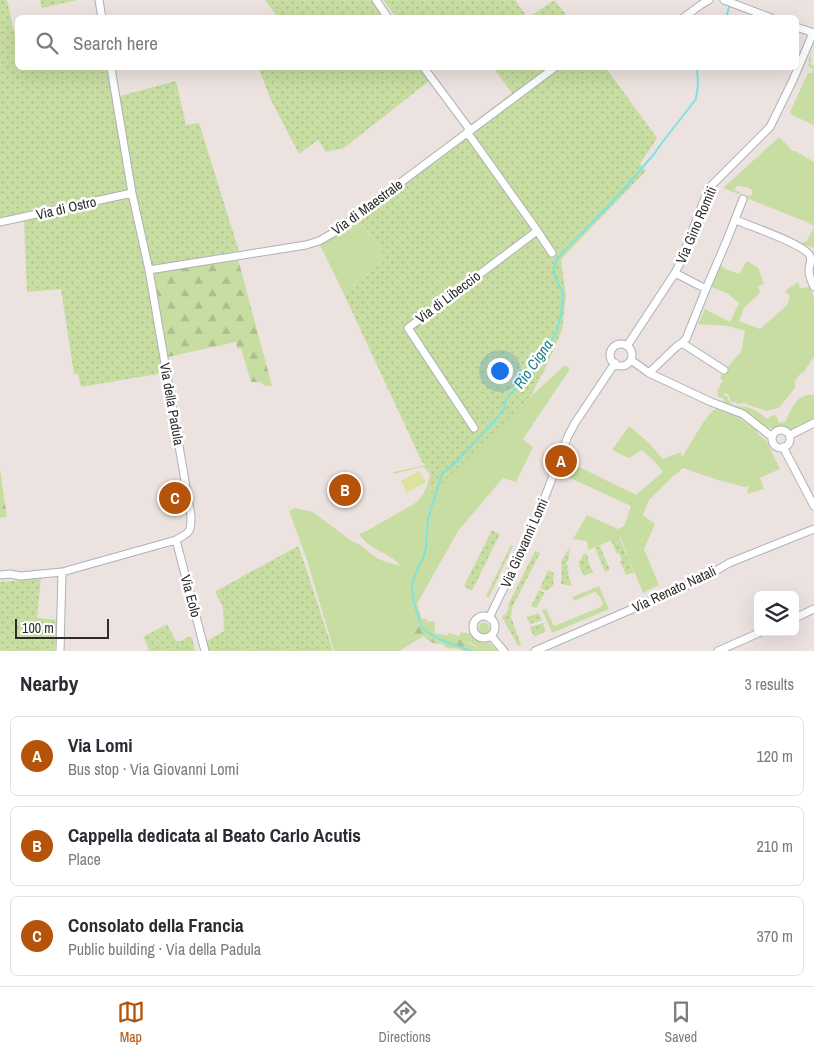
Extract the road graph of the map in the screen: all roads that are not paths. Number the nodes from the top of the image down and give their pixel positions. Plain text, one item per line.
1 (99, 0) edge
2 (376, 0) edge
3 (709, 0) edge
4 (725, 0) edge
5 (102, 15) edge
6 (386, 15) edge
7 (687, 15) edge
8 (764, 15) edge
9 (799, 28) edge
10 (814, 33) edge
11 (799, 67) edge
12 (110, 70) edge
13 (425, 70) edge
14 (551, 70) edge
15 (797, 70) edge
16 (468, 131) junction
17 (132, 193) junction
18 (743, 199) dead end
19 (736, 220) junction
20 (0, 222) edge
21 (537, 231) junction
22 (552, 253) dead end
23 (149, 270) junction
24 (675, 273) junction
25 (814, 286) edge
26 (706, 289) junction
27 (682, 343) junction
28 (628, 346) junction
29 (631, 360) junction
30 (615, 363) junction
31 (724, 370) dead end
32 (649, 373) junction
33 (814, 423) edge
34 (474, 428) dead end
35 (790, 436) junction
36 (772, 437) junction
37 (783, 447) junction
38 (814, 506) edge
39 (814, 529) edge
40 (176, 540) junction
41 (62, 572) junction
42 (0, 575) edge
43 (814, 610) edge
44 (799, 616) edge
45 (490, 618) junction
46 (754, 635) edge
47 (492, 636) junction
48 (60, 651) edge
49 (205, 651) edge
50 (504, 651) edge
51 (534, 651) edge
52 (718, 651) edge

1 - 5 street
2 - 6 street
3 - 7 street
4 - 8 street
9 - 10 street
10 - 11 street, Via Gino Romiti
12 - 17 street, Via della Padula
13 - 16 street
14 - 16 street, Via di Maestrale
15 - 24 street, Via Gino Romiti
16 - 21 street
16 - 23 street, Via di Maestrale
17 - 20 street, Via di Ostro
17 - 23 street, Via della Padula
18 - 19 street
19 - 25 street
19 - 26 street
21 - 22 street
21 - 34 street, Via di Libeccio
23 - 40 street, Via della Padula
24 - 26 street
24 - 28 street, Via Gino Romiti
26 - 27 street
27 - 31 street
27 - 32 street
28 - 29 street
28 - 30 street
29 - 30 street
29 - 32 street
30 - 45 street, Via Giovanni Lomi
32 - 36 street
33 - 35 street
35 - 36 street
35 - 37 street
36 - 37 street
37 - 38 street
39 - 51 street, Via Renato Natali
40 - 41 street
40 - 49 street, Via Eolo
41 - 42 street
41 - 48 street
43 - 44 street
45 - 47 street
45 - 47 street
46 - 52 street
47 - 50 street

